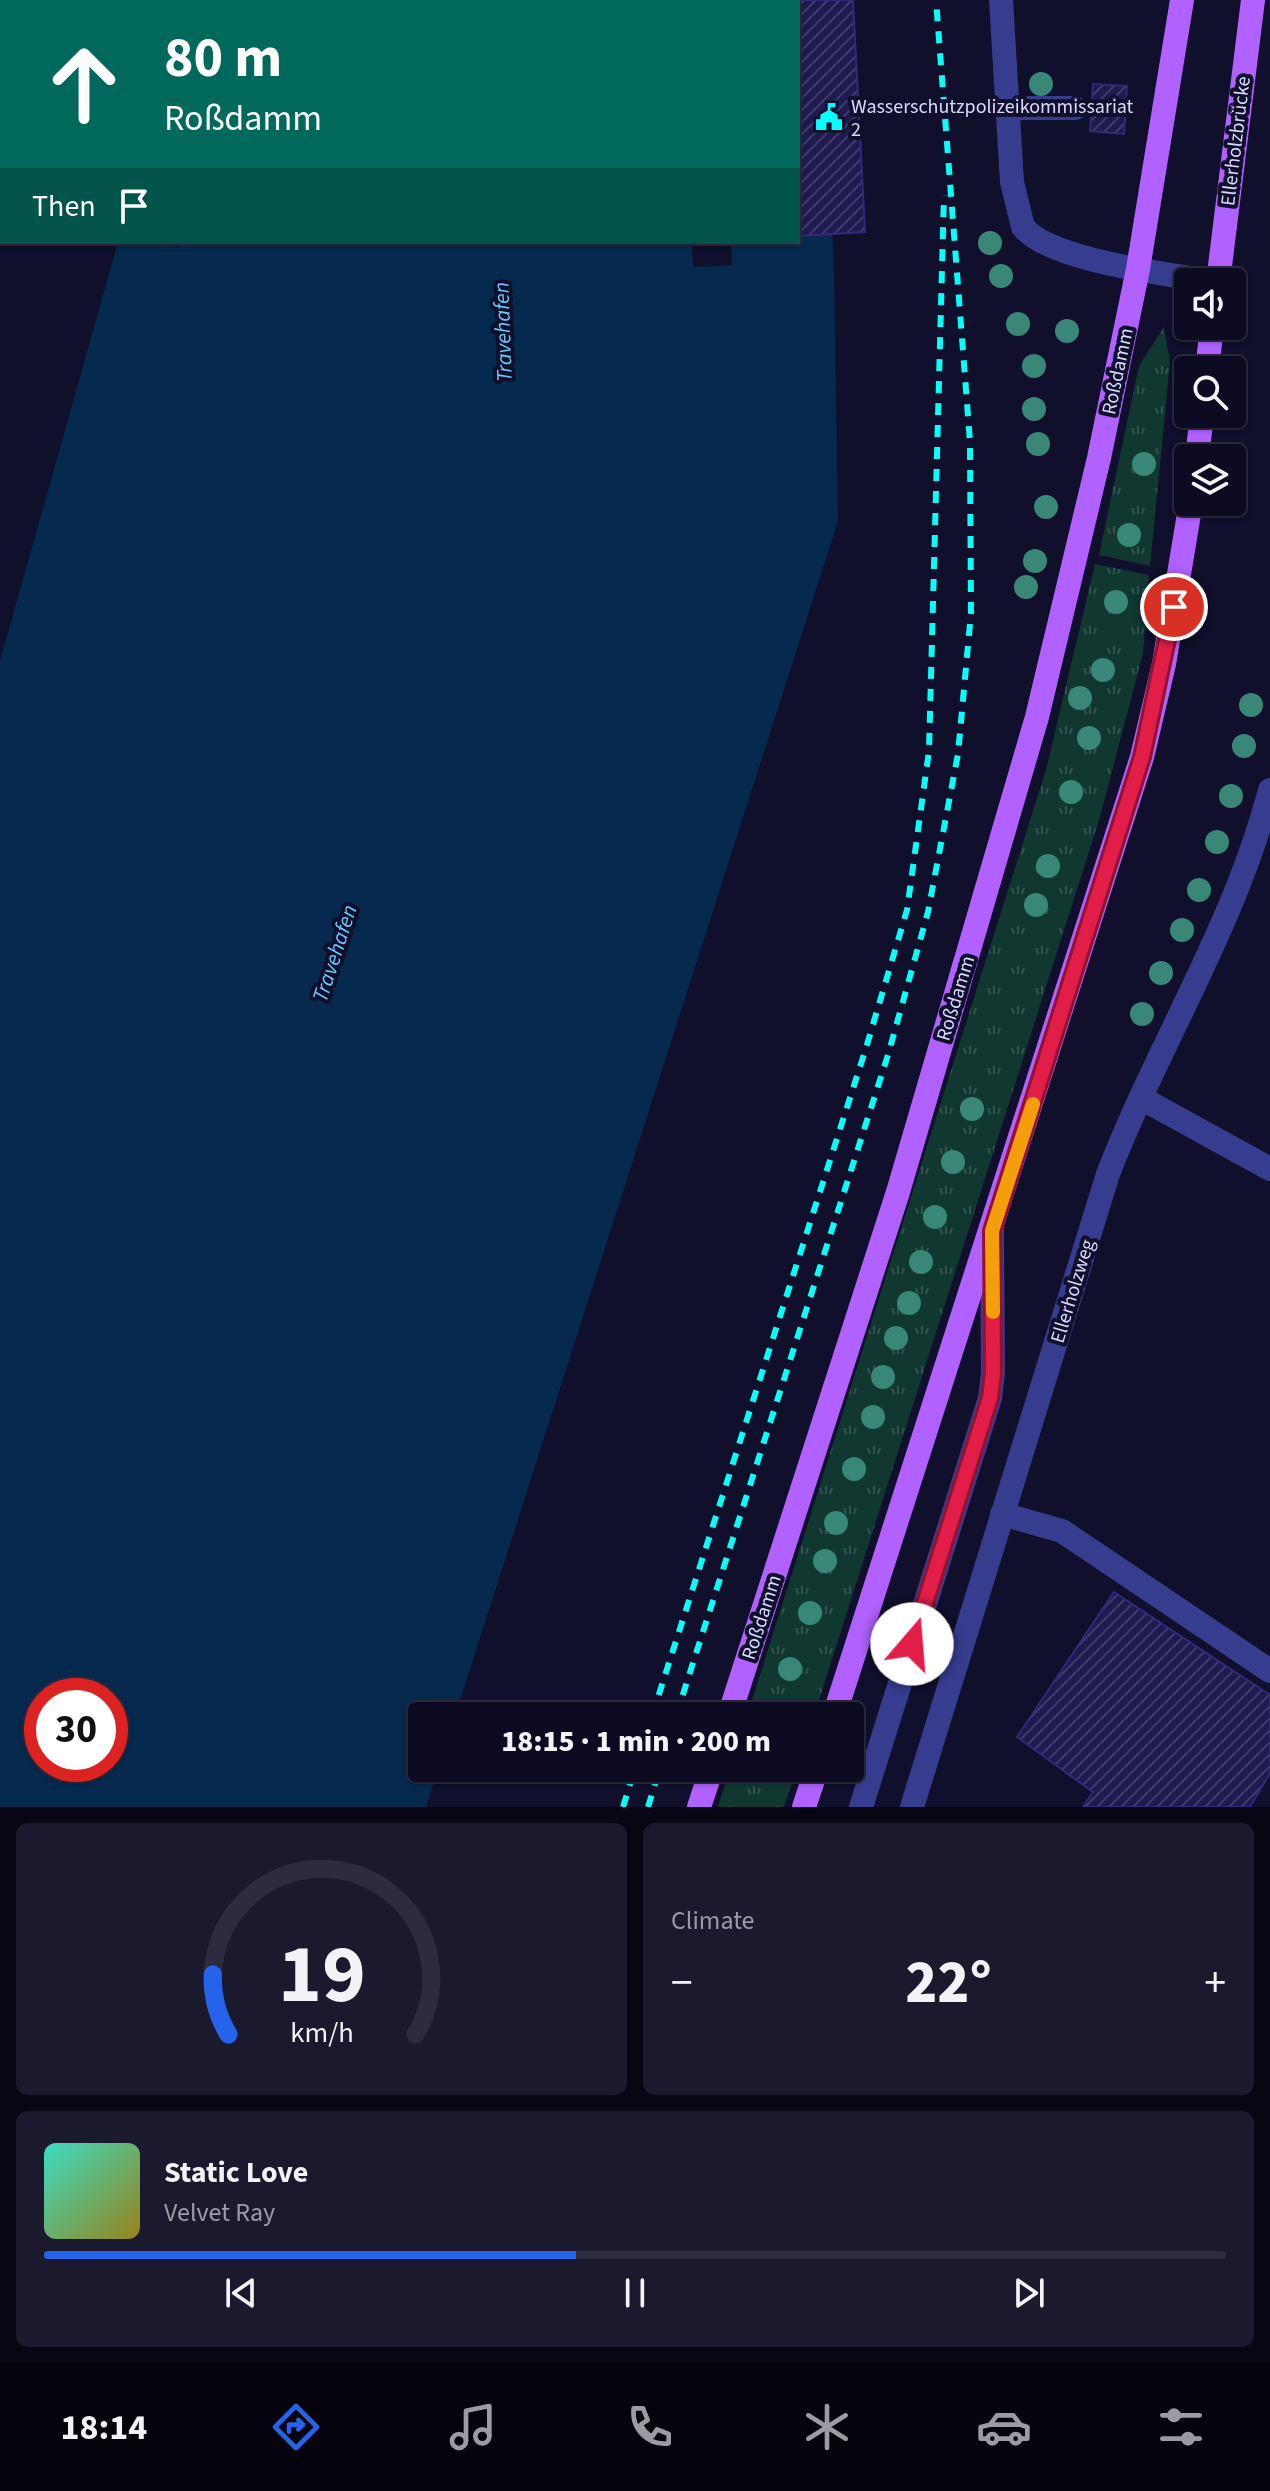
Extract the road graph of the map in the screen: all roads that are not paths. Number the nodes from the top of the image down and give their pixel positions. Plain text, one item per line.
1 (1001, 0) edge
2 (1182, 0) edge
3 (1253, 0) edge
4 (1006, 108) junction
5 (1075, 108) dead end
6 (1218, 268) edge
7 (1138, 269) junction
8 (1174, 275) edge
9 (1189, 516) edge
10 (1270, 790) edge
11 (1141, 1098) junction
12 (1269, 1166) edge
13 (992, 1231) junction
14 (1002, 1514) junction
15 (1270, 1671) edge
16 (734, 1702) edge
17 (839, 1702) edge
18 (707, 1782) edge
19 (812, 1782) edge
20 (699, 1807) edge
21 (804, 1807) edge
22 (861, 1807) edge
23 (912, 1807) edge

1 - 4 street
2 - 7 main road
3 - 6 main road, Ellerholzbrücke
4 - 5 street
4 - 7 street
7 - 8 street
7 - 16 main road, Roßdamm
9 - 13 main road
10 - 11 street, Ellerholzweg
11 - 12 street
11 - 14 street, Ellerholzweg
13 - 17 main road
13 - 22 street
14 - 15 street
14 - 23 street, Ellerholzweg
18 - 20 main road
19 - 21 main road

